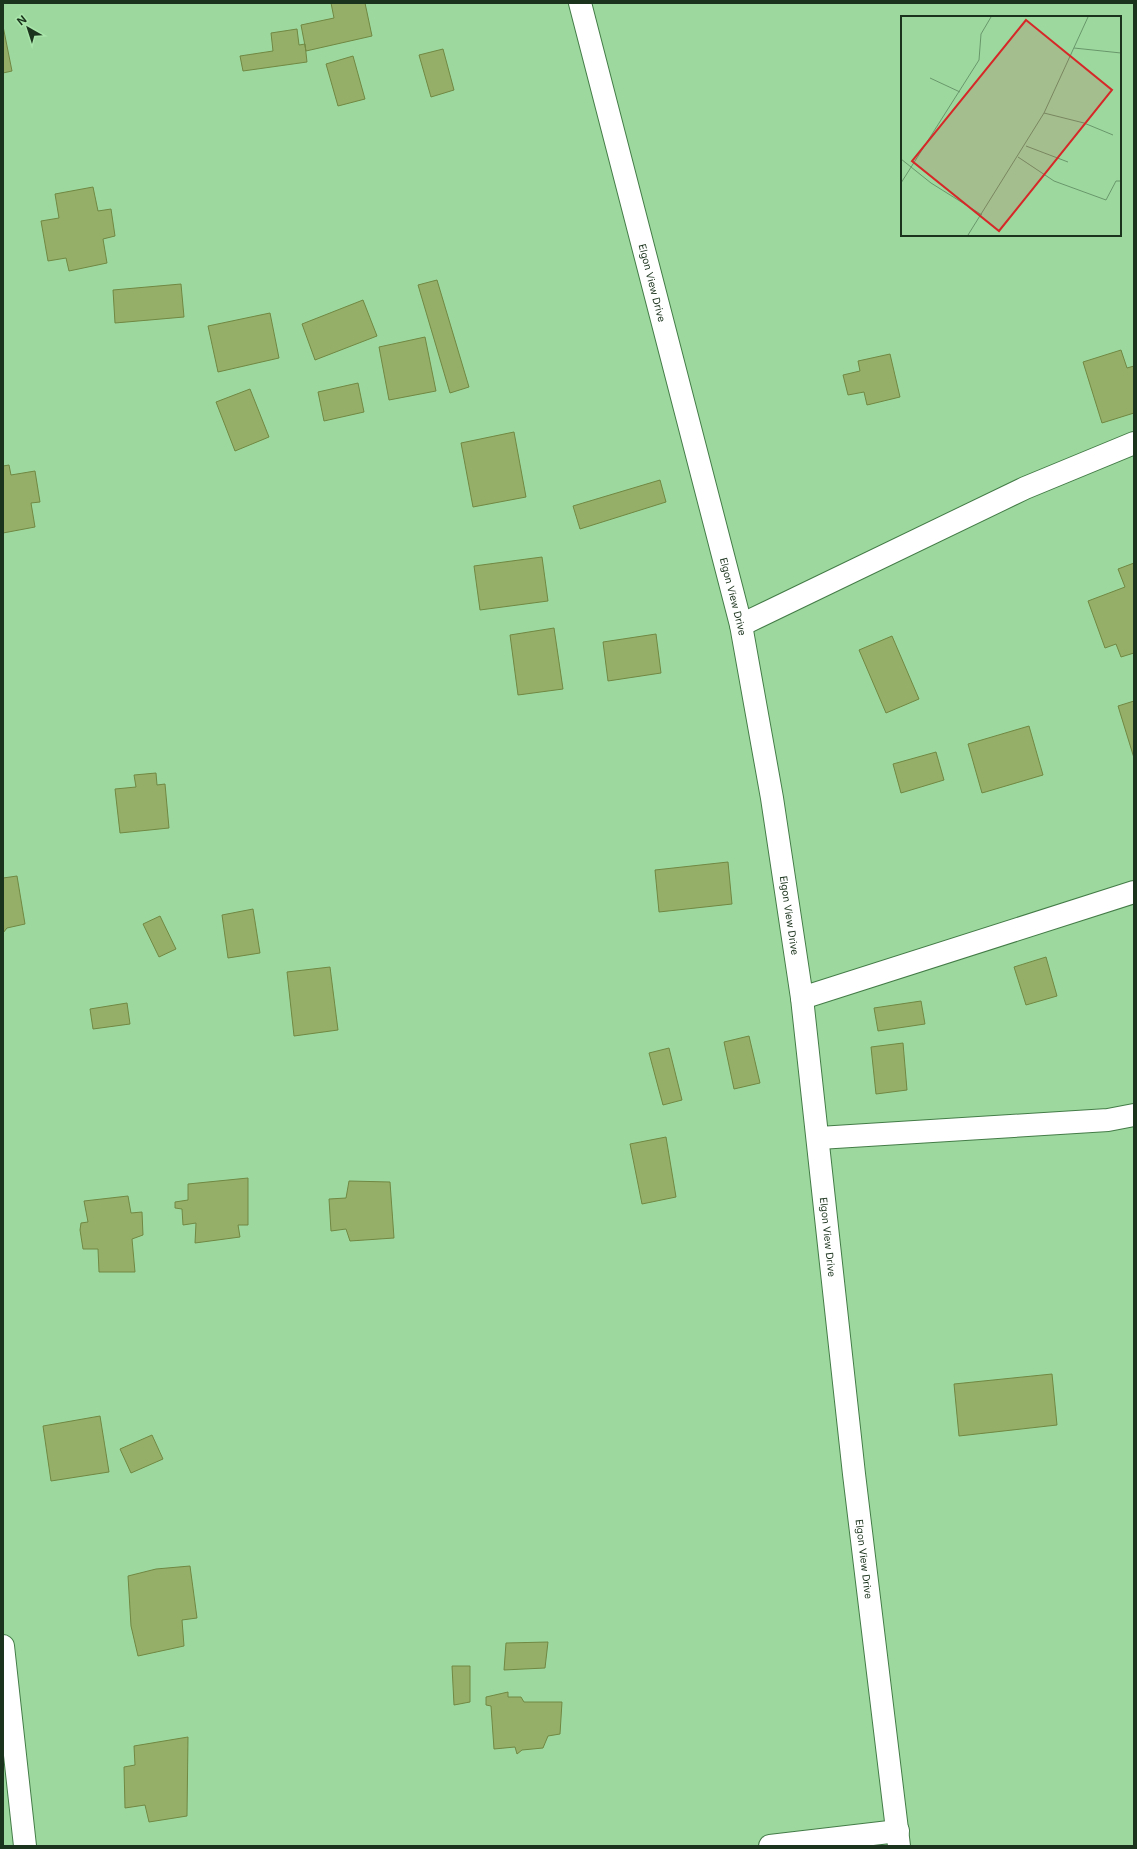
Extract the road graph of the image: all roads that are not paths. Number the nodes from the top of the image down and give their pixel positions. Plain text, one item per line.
1 (580, 3) edge
2 (1134, 443) edge
3 (741, 625) junction
4 (1134, 892) edge
5 (802, 998) junction
6 (1134, 1115) edge
7 (818, 1138) junction
8 (3, 1646) edge
9 (899, 1838) edge
10 (25, 1846) edge
11 (770, 1846) edge

1 - 3 street, Elgon View Drive
2 - 3 street
3 - 5 street, Elgon View Drive
4 - 5 street
5 - 7 street, Elgon View Drive
6 - 7 street
7 - 9 street, Elgon View Drive
8 - 10 street
9 - 11 street

